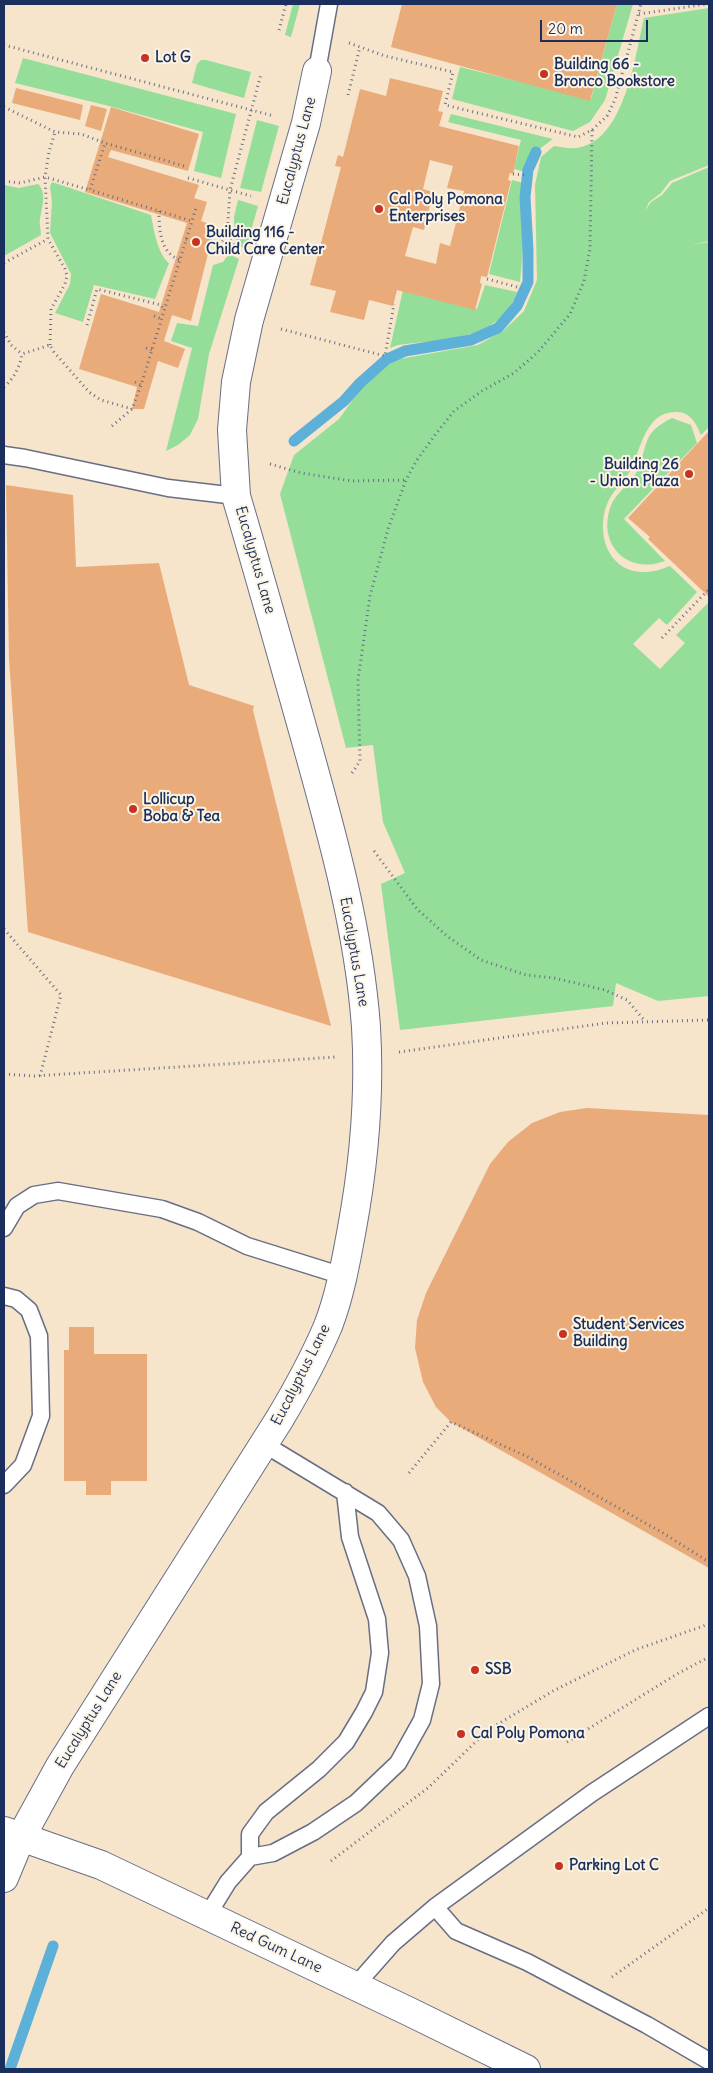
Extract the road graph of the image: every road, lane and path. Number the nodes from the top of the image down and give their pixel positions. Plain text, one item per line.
1 (286, 4) edge
2 (328, 4) edge
3 (641, 4) edge
4 (707, 4) edge
5 (639, 14) junction
6 (280, 30) dead end
7 (324, 32) junction
8 (4, 45) edge
9 (360, 47) junction
10 (316, 71) joint
11 (261, 74) dead end
12 (346, 102) dead end
13 (4, 107) edge
14 (251, 110) junction
15 (276, 116) dead end
16 (592, 130) junction
17 (55, 132) junction
18 (105, 143) junction
19 (184, 166) dead end
20 (513, 174) dead end
21 (526, 175) dead end
22 (45, 177) junction
23 (188, 178) dead end
24 (4, 181) edge
25 (90, 190) junction
26 (230, 190) junction
27 (255, 197) dead end
28 (196, 208) dead end
29 (159, 211) junction
30 (192, 221) junction
31 (48, 238) junction
32 (186, 239) junction
33 (180, 260) junction
34 (4, 263) edge
35 (487, 278) dead end
36 (521, 288) dead end
37 (394, 304) dead end
38 (164, 310) junction
39 (154, 316) dead end
40 (161, 319) junction
41 (250, 320) junction
42 (87, 325) dead end
43 (4, 332) edge
44 (50, 345) junction
45 (146, 348) dead end
46 (152, 350) junction
47 (22, 354) junction
48 (135, 382) dead end
49 (141, 385) junction
50 (4, 387) edge
51 (132, 409) junction
52 (112, 426) dead end
53 (4, 455) edge
54 (270, 464) dead end
55 (406, 480) junction
56 (236, 496) junction
57 (709, 589) edge
58 (662, 638) dead end
59 (352, 772) dead end
60 (374, 851) dead end
61 (4, 929) edge
62 (645, 1021) dead end
63 (40, 1076) dead end
64 (4, 1228) edge
65 (343, 1276) junction
66 (4, 1296) edge
67 (264, 1444) junction
68 (409, 1473) dead end
69 (4, 1485) edge
70 (345, 1492) junction
71 (709, 1562) edge
72 (709, 1624) edge
73 (709, 1657) edge
74 (709, 1716) edge
75 (567, 1742) dead end
76 (12, 1834) edge
77 (250, 1857) junction
78 (331, 1861) dead end
79 (4, 1878) edge
80 (436, 1907) junction
81 (709, 1908) edge
82 (207, 1916) junction
83 (355, 1986) junction
84 (587, 1995) junction
85 (709, 2061) edge
86 (526, 2069) edge

1 - 6 path
2 - 7 lane, Eucalyptus Lane
3 - 5 path
4 - 5 path
5 - 16 path
7 - 9 path
7 - 10 lane, Eucalyptus Lane
8 - 14 path
9 - 12 path
9 - 16 path
10 - 41 street, Eucalyptus Lane
11 - 14 path
13 - 17 path
14 - 15 path
14 - 26 path
16 - 55 path
17 - 18 path
17 - 22 path
18 - 19 path
18 - 25 path
20 - 21 path
22 - 24 path
22 - 25 path
22 - 31 path
23 - 26 path
25 - 29 path
26 - 27 path
26 - 32 path
28 - 30 path
29 - 30 path
29 - 33 path
30 - 32 path
31 - 34 path
31 - 44 path
32 - 33 path
33 - 38 path
35 - 36 path
37 - 41 path
38 - 40 path
38 - 42 path
39 - 40 path
40 - 46 path
41 - 56 street, Eucalyptus Lane
43 - 47 path
44 - 47 path
44 - 51 path
45 - 46 path
46 - 49 path
47 - 50 path
48 - 49 path
49 - 51 path
51 - 52 path
53 - 56 lane
54 - 55 path
55 - 59 path
56 - 65 street, Eucalyptus Lane
57 - 58 path
60 - 62 path
61 - 63 path
64 - 65 lane
65 - 67 street, Eucalyptus Lane
66 - 69 lane
67 - 70 lane
67 - 76 street, Eucalyptus Lane
68 - 71 path
70 - 77 lane
70 - 77 lane
72 - 78 path
73 - 75 path
74 - 80 lane
76 - 79 street, Eucalyptus Lane
76 - 82 street, Red Gum Lane
77 - 82 lane
80 - 83 lane
80 - 84 lane
81 - 84 path
82 - 83 street, Red Gum Lane
83 - 86 street, Red Gum Lane
84 - 85 lane

